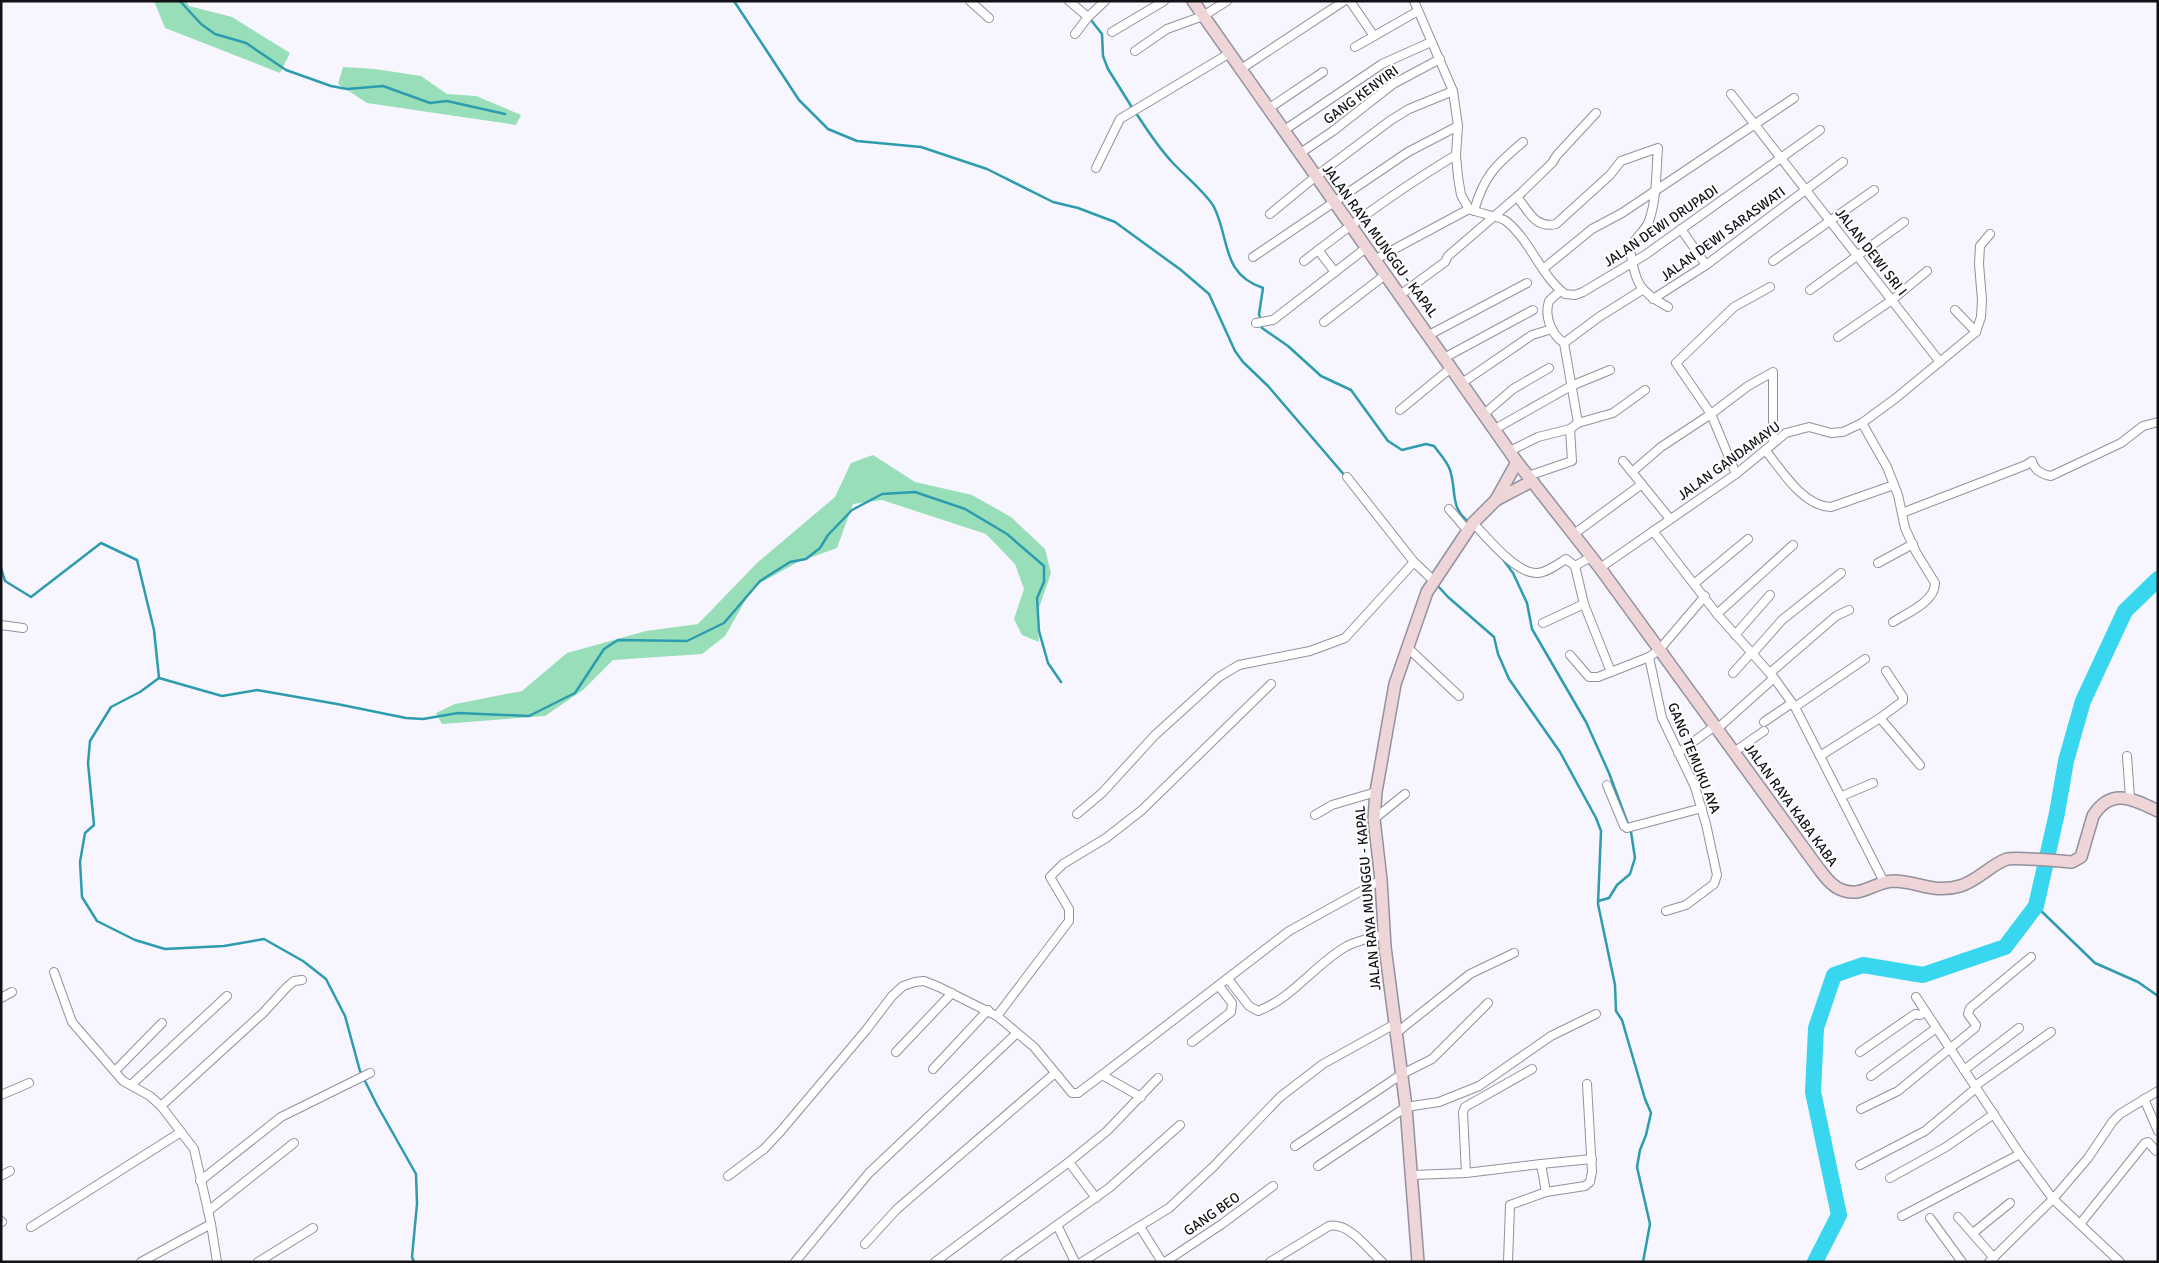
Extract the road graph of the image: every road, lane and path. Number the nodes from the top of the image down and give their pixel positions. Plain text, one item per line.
1 (970, 1) edge
2 (1070, 1) edge
3 (1105, 1) edge
4 (1164, 1) edge
5 (1193, 1) edge
6 (1227, 1) edge
7 (1344, 1) edge
8 (1350, 1) edge
9 (1414, 1) edge
10 (1418, 11) junction
11 (1204, 16) junction
12 (1088, 17) junction
13 (989, 18) dead end
14 (1112, 32) dead end
15 (1074, 34) dead end
16 (1374, 36) junction
17 (1431, 42) junction
18 (1355, 47) dead end
19 (1135, 51) dead end
20 (1230, 53) junction
21 (1440, 60) junction
22 (1241, 70) junction
23 (1323, 72) dead end
24 (1453, 91) junction
25 (1731, 94) dead end
26 (1794, 98) dead end
27 (1268, 109) junction
28 (1596, 113) dead end
29 (1756, 125) junction
30 (1458, 126) junction
31 (1820, 130) dead end
32 (1283, 131) junction
33 (1523, 142) dead end
34 (1299, 154) junction
35 (1456, 155) junction
36 (1782, 158) junction
37 (1842, 162) dead end
38 (1096, 168) dead end
39 (1315, 177) junction
40 (1806, 190) junction
41 (1874, 190) dead end
42 (1654, 192) junction
43 (1517, 197) junction
44 (1333, 203) junction
45 (1471, 210) junction
46 (1270, 214) dead end
47 (1494, 217) junction
48 (1831, 222) junction
49 (1904, 222) dead end
50 (1349, 225) junction
51 (1681, 229) junction
52 (1990, 234) dead end
53 (1366, 248) junction
54 (1318, 250) junction
55 (1253, 256) dead end
56 (1858, 256) junction
57 (1374, 260) junction
58 (1304, 261) dead end
59 (1774, 261) dead end
60 (1633, 263) junction
61 (1706, 265) junction
62 (1543, 269) junction
63 (1335, 272) junction
64 (1927, 272) dead end
65 (1385, 275) junction
66 (1527, 282) dead end
67 (1770, 286) dead end
68 (1642, 290) junction
69 (1810, 290) dead end
70 (1560, 291) junction
71 (1400, 295) junction
72 (1653, 299) junction
73 (1892, 300) junction
74 (1668, 307) dead end
75 (1533, 310) dead end
76 (1955, 310) dead end
77 (1256, 322) dead end
78 (1324, 322) dead end
79 (1549, 330) junction
80 (1976, 332) junction
81 (1429, 335) junction
82 (1838, 336) dead end
83 (1564, 343) junction
84 (1940, 362) junction
85 (1448, 363) junction
86 (1549, 368) dead end
87 (1610, 370) dead end
88 (1462, 383) junction
89 (1571, 386) junction
90 (1645, 390) dead end
91 (1400, 410) dead end
92 (1484, 414) junction
93 (1711, 414) junction
94 (2158, 422) edge
95 (1862, 423) junction
96 (1574, 426) junction
97 (1495, 430) junction
98 (1773, 442) junction
99 (1765, 450) junction
100 (1510, 451) junction
101 (1623, 460) dead end
102 (1517, 462) junction
103 (1632, 472) junction
104 (1736, 474) junction
105 (1347, 477) dead end
106 (1530, 478) junction
107 (1642, 484) junction
108 (1894, 485) junction
109 (1496, 500) junction
110 (1449, 509) dead end
111 (1902, 513) junction
112 (1670, 519) junction
113 (1470, 526) junction
114 (1653, 531) junction
115 (1574, 534) junction
116 (1748, 539) dead end
117 (1913, 544) junction
118 (1793, 545) dead end
119 (1591, 557) junction
120 (1414, 562) junction
121 (1878, 563) dead end
122 (1575, 566) junction
123 (1600, 568) junction
124 (1842, 573) dead end
125 (1430, 578) junction
126 (1695, 583) junction
127 (1770, 595) dead end
128 (1705, 596) junction
129 (1584, 604) junction
130 (1849, 610) dead end
131 (1717, 614) junction
132 (1893, 622) dead end
133 (1543, 623) dead end
134 (1, 625) edge
135 (22, 628) dead end
136 (1735, 634) junction
137 (1407, 647) junction
138 (1659, 650) junction
139 (1752, 654) junction
140 (1570, 655) dead end
141 (1649, 656) junction
142 (1865, 659) dead end
143 (1886, 671) dead end
144 (1611, 672) junction
145 (1733, 673) dead end
146 (1772, 676) junction
147 (1270, 684) dead end
148 (1459, 696) dead end
149 (1794, 705) junction
150 (1880, 718) junction
151 (1764, 722) dead end
152 (1716, 727) junction
153 (1764, 731) dead end
154 (1734, 752) junction
155 (1678, 753) junction
156 (1820, 756) junction
157 (2127, 756) dead end
158 (1920, 765) dead end
159 (1874, 783) dead end
160 (1607, 785) dead end
161 (1376, 792) junction
162 (1406, 794) dead end
163 (1842, 796) junction
164 (2130, 798) junction
165 (1702, 808) junction
166 (2158, 811) edge
167 (1077, 814) dead end
168 (1315, 815) dead end
169 (1374, 819) junction
170 (1381, 880) junction
171 (1884, 882) junction
172 (1666, 911) dead end
173 (1384, 935) junction
174 (1514, 953) dead end
175 (2031, 957) dead end
176 (54, 972) dead end
177 (1228, 979) junction
178 (302, 980) dead end
179 (1219, 986) junction
180 (12, 992) dead end
181 (952, 993) junction
182 (227, 996) dead end
183 (1916, 997) dead end
184 (1, 998) edge
185 (1488, 1003) dead end
186 (988, 1010) junction
187 (1925, 1012) junction
188 (1596, 1014) dead end
189 (998, 1016) junction
190 (162, 1023) dead end
191 (2019, 1028) dead end
192 (1395, 1029) junction
193 (1935, 1029) junction
194 (2051, 1032) dead end
195 (1017, 1033) junction
196 (1192, 1042) dead end
197 (1950, 1050) junction
198 (896, 1052) dead end
199 (1860, 1052) dead end
200 (933, 1069) dead end
201 (1532, 1069) dead end
202 (1964, 1070) junction
203 (116, 1072) junction
204 (370, 1073) dead end
205 (1054, 1074) junction
206 (1402, 1074) junction
207 (1102, 1075) junction
208 (1871, 1076) dead end
209 (1158, 1078) dead end
210 (29, 1083) dead end
211 (1587, 1084) dead end
212 (131, 1085) junction
213 (1976, 1087) junction
214 (2158, 1091) edge
215 (1, 1095) edge
216 (1141, 1097) junction
217 (2144, 1099) junction
218 (161, 1106) junction
219 (1406, 1107) junction
220 (1861, 1109) dead end
221 (1994, 1114) junction
222 (1180, 1125) dead end
223 (2158, 1130) edge
224 (180, 1132) junction
225 (294, 1143) dead end
226 (1295, 1146) dead end
227 (2156, 1151) dead end
228 (2020, 1154) junction
229 (1592, 1159) junction
230 (1069, 1162) junction
231 (1541, 1164) junction
232 (1860, 1165) dead end
233 (1318, 1166) dead end
234 (10, 1171) dead end
235 (1466, 1173) junction
236 (1, 1176) edge
237 (728, 1176) dead end
238 (1412, 1176) junction
239 (1890, 1178) dead end
240 (200, 1181) junction
241 (1273, 1186) dead end
242 (1546, 1192) junction
243 (1096, 1198) junction
244 (2053, 1199) junction
245 (2010, 1203) dead end
246 (208, 1211) junction
247 (1902, 1216) dead end
248 (1958, 1217) dead end
249 (1930, 1218) dead end
250 (211, 1224) junction
251 (2080, 1224) junction
252 (1057, 1225) junction
253 (31, 1227) dead end
254 (1140, 1227) junction
255 (312, 1228) dead end
256 (1973, 1233) junction
257 (865, 1244) dead end
258 (1990, 1261) edge
259 (141, 1262) edge
260 (217, 1262) edge
261 (258, 1262) edge
262 (795, 1262) edge
263 (935, 1262) edge
264 (1005, 1262) edge
265 (1075, 1262) edge
266 (1082, 1262) edge
267 (1163, 1262) edge
268 (1270, 1262) edge
269 (1382, 1262) edge
270 (1418, 1262) edge
271 (1508, 1262) edge
272 (1962, 1262) edge
273 (2120, 1262) edge

1 - 13 street
2 - 12 street
3 - 12 street
4 - 14 street
5 - 11 street, JALAN RAYA MUNGGU - KAPAL
6 - 11 street
7 - 22 street
8 - 16 street
9 - 10 street
10 - 16 street
10 - 17 street
11 - 19 street
11 - 20 street, JALAN RAYA MUNGGU - KAPAL
12 - 15 street
16 - 18 street
17 - 21 street
17 - 32 street
20 - 22 street, JALAN RAYA MUNGGU - KAPAL
20 - 38 street
21 - 24 street
21 - 34 street, GANG KENYIRI
22 - 27 street, JALAN RAYA MUNGGU - KAPAL
23 - 27 street
24 - 30 street
24 - 39 street
25 - 29 street, JALAN DEWI SRI I
26 - 29 street
27 - 32 street, JALAN RAYA MUNGGU - KAPAL
28 - 43 street
29 - 36 street, JALAN DEWI SRI I
29 - 42 street
30 - 35 street
30 - 44 street
31 - 36 street, JALAN DEWI DRUPADI
32 - 34 street, JALAN RAYA MUNGGU - KAPAL
33 - 45 street
34 - 39 street, JALAN RAYA MUNGGU - KAPAL
35 - 45 street
35 - 50 street
36 - 40 street, JALAN DEWI SRI I
36 - 51 street, JALAN DEWI DRUPADI
37 - 40 street, JALAN DEWI SARASWATI
39 - 44 street, JALAN RAYA MUNGGU - KAPAL
39 - 46 street
40 - 48 street, JALAN DEWI SRI I
40 - 61 street, JALAN DEWI SARASWATI
41 - 48 street
42 - 43 street
42 - 60 street
42 - 62 street
43 - 47 street
44 - 50 street, JALAN RAYA MUNGGU - KAPAL
44 - 55 street
45 - 47 street
45 - 57 street
47 - 62 street
47 - 71 street
48 - 56 street, JALAN DEWI SRI I
48 - 59 street
49 - 56 street
50 - 53 street, JALAN RAYA MUNGGU - KAPAL
50 - 54 street
51 - 60 street, JALAN DEWI DRUPADI
51 - 61 street
52 - 80 street
53 - 57 street, JALAN RAYA MUNGGU - KAPAL
53 - 63 street
54 - 58 street
54 - 63 street
56 - 69 street
56 - 73 street, JALAN DEWI SRI I
57 - 65 street, JALAN RAYA MUNGGU - KAPAL
60 - 68 street
60 - 70 street, JALAN DEWI DRUPADI
61 - 72 street, JALAN DEWI SARASWATI
62 - 70 street
63 - 77 street
64 - 73 street
65 - 71 street, JALAN RAYA MUNGGU - KAPAL
65 - 78 street
66 - 81 street
67 - 93 street
68 - 72 street
68 - 83 street
70 - 79 street
71 - 81 street, JALAN RAYA MUNGGU - KAPAL
72 - 74 street
73 - 82 street
73 - 84 street, JALAN DEWI SRI I
75 - 85 street
76 - 80 street
79 - 83 street
79 - 88 street
80 - 84 street, JALAN GANDAMAYU
81 - 85 street, JALAN RAYA MUNGGU - KAPAL
83 - 89 street
84 - 95 street, JALAN GANDAMAYU
85 - 88 street, JALAN RAYA MUNGGU - KAPAL
85 - 91 street
86 - 92 street
87 - 89 street
88 - 92 street, JALAN RAYA MUNGGU - KAPAL
89 - 96 street
89 - 97 street
90 - 96 street
92 - 97 street, JALAN RAYA MUNGGU - KAPAL
93 - 98 street
93 - 103 street
93 - 104 street
94 - 111 street
95 - 98 street, JALAN GANDAMAYU
95 - 108 street
96 - 100 street
96 - 106 street
97 - 100 street, JALAN RAYA MUNGGU - KAPAL
98 - 99 street, JALAN GANDAMAYU
99 - 104 street, JALAN GANDAMAYU
99 - 108 street
100 - 102 street, JALAN RAYA MUNGGU - KAPAL
101 - 103 street
102 - 106 street, JALAN RAYA KABA KABA
102 - 109 street, JALAN RAYA MUNGGU - KAPAL
103 - 107 street
104 - 112 street, JALAN GANDAMAYU
105 - 120 street
106 - 109 street, JALAN RAYA MUNGGU - KAPAL
106 - 115 street, JALAN RAYA KABA KABA
107 - 112 street
107 - 115 street
108 - 111 street
109 - 113 street, JALAN RAYA MUNGGU - KAPAL
110 - 113 street
111 - 117 street
112 - 114 street, JALAN GANDAMAYU
113 - 122 street
113 - 125 street, JALAN RAYA MUNGGU - KAPAL
114 - 123 street, JALAN GANDAMAYU
114 - 126 street
115 - 119 street, JALAN RAYA KABA KABA
116 - 126 street
117 - 121 street
117 - 132 street
118 - 131 street
119 - 122 street
119 - 123 street, JALAN RAYA KABA KABA
120 - 125 street
120 - 167 street
122 - 129 street
123 - 138 street, JALAN RAYA KABA KABA
124 - 139 street
125 - 137 street, JALAN RAYA MUNGGU - KAPAL
126 - 128 street
127 - 136 street
128 - 131 street
128 - 138 street
129 - 133 street
129 - 144 street
130 - 146 street
131 - 136 street
134 - 135 street
136 - 139 street
137 - 148 street
137 - 161 street, JALAN RAYA MUNGGU - KAPAL
138 - 141 street
138 - 152 street, JALAN RAYA KABA KABA
139 - 145 street
139 - 146 street
140 - 144 street
141 - 144 street
141 - 155 street, GANG TEMUKU AYA
142 - 149 street
143 - 150 street
146 - 149 street
146 - 152 street
147 - 189 street
149 - 151 street
149 - 156 street
150 - 156 street
150 - 158 street
152 - 154 street, JALAN RAYA KABA KABA
152 - 155 street
153 - 154 street
154 - 171 street, JALAN RAYA KABA KABA
155 - 165 street, GANG TEMUKU AYA
156 - 163 street
157 - 164 street
159 - 163 street
160 - 165 street
161 - 168 street
161 - 169 street, JALAN RAYA MUNGGU - KAPAL
162 - 169 street
163 - 171 street
164 - 166 street
164 - 171 street, JALAN RAYA KABA KABA
165 - 172 street, GANG TEMUKU AYA
169 - 170 street, JALAN RAYA MUNGGU - KAPAL
170 - 173 street, JALAN RAYA MUNGGU - KAPAL
170 - 177 street
173 - 177 street
173 - 192 street, JALAN RAYA MUNGGU - KAPAL
174 - 192 street
175 - 197 street
176 - 203 street
177 - 179 street
178 - 218 street
179 - 196 street
179 - 207 street
180 - 184 street
181 - 186 street
181 - 198 street
181 - 237 street
182 - 212 street
183 - 187 street
185 - 206 street
186 - 189 street
186 - 200 street
187 - 193 street
187 - 199 street
188 - 219 street
189 - 195 street
190 - 203 street
191 - 202 street
192 - 206 street, JALAN RAYA MUNGGU - KAPAL
192 - 254 street
193 - 197 street
193 - 208 street
194 - 213 street
195 - 205 street
195 - 262 street
197 - 202 street
197 - 220 street
201 - 235 street
202 - 213 street
203 - 212 street
204 - 240 street
205 - 207 street
205 - 257 street
206 - 219 street, JALAN RAYA MUNGGU - KAPAL
206 - 226 street
207 - 216 street
209 - 216 street
210 - 215 street
211 - 229 street
212 - 218 street
213 - 221 street
213 - 232 street
214 - 217 street
216 - 230 street
217 - 223 street
217 - 244 street
218 - 224 street
219 - 233 street
219 - 238 street, JALAN RAYA MUNGGU - KAPAL
221 - 228 street
221 - 239 street
222 - 243 street
224 - 240 street
224 - 253 street
225 - 246 street
227 - 251 street
228 - 244 street
228 - 247 street
229 - 231 street
229 - 242 street
230 - 243 street
230 - 263 street
231 - 235 street
231 - 242 street
234 - 236 street
235 - 238 street
238 - 270 street, JALAN RAYA MUNGGU - KAPAL
240 - 246 street
241 - 267 street, GANG BEO
242 - 271 street
243 - 252 street
244 - 251 street
244 - 258 street
245 - 256 street
246 - 250 street
248 - 256 street
249 - 272 street
250 - 259 street
250 - 260 street
251 - 273 street
252 - 264 street
252 - 265 street
254 - 266 street
254 - 267 street
255 - 261 street
256 - 258 street
268 - 269 street

